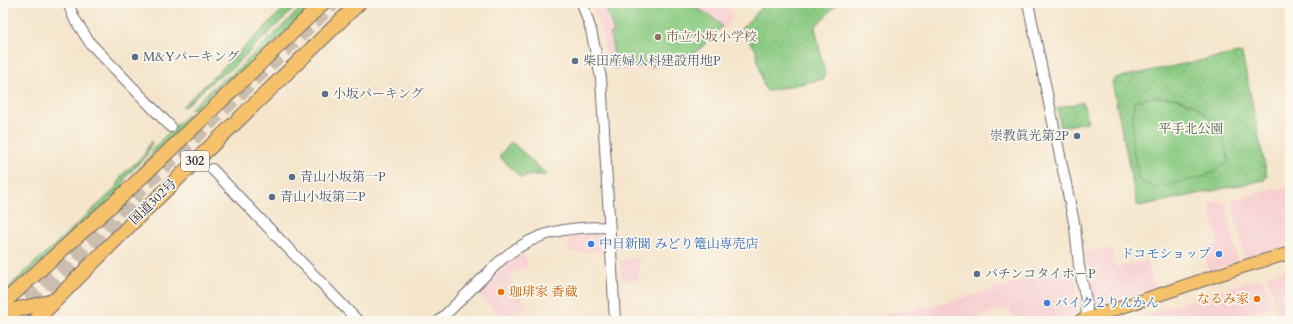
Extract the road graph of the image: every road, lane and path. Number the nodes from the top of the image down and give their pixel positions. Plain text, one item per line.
1 (68, 3) edge
2 (323, 3) edge
3 (358, 3) edge
4 (582, 3) edge
5 (1028, 3) edge
6 (171, 127) dead end
7 (212, 169) dead end
8 (609, 227) junction
9 (1290, 253) edge
10 (1290, 261) edge
11 (59, 296) junction
12 (3, 303) edge
13 (3, 317) edge
14 (1085, 320) edge
15 (35, 321) edge
16 (358, 321) edge
17 (439, 321) edge
18 (615, 321) edge
19 (1102, 321) edge

1 - 6 street
2 - 12 highway, 国道302号 / 302
3 - 11 highway, 国道302号 / 302
4 - 8 street
5 - 14 street
7 - 16 street
8 - 17 street
8 - 18 street
9 - 14 main road
10 - 19 main road
11 - 13 highway
11 - 15 highway, 国道302号 / 302

